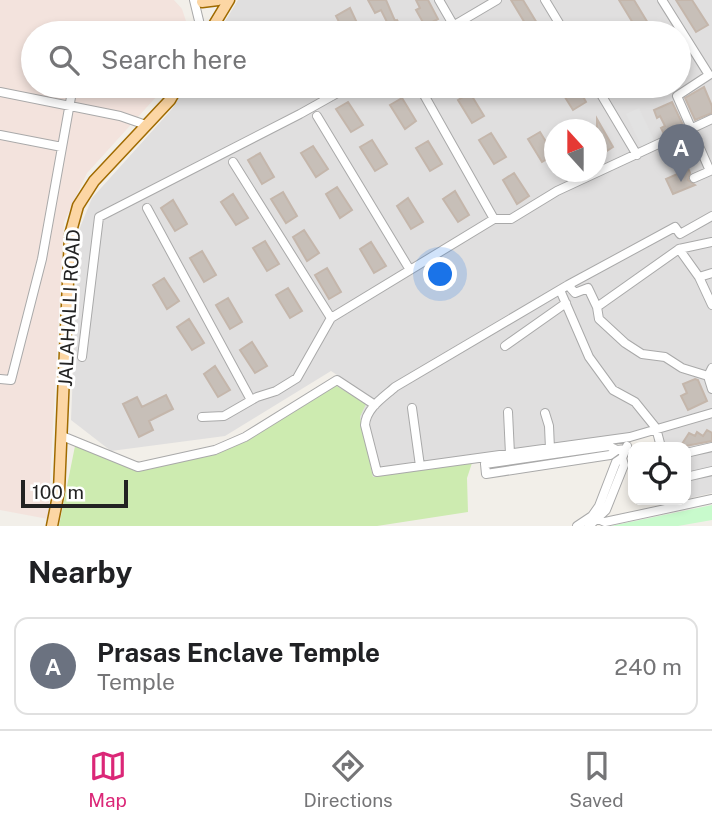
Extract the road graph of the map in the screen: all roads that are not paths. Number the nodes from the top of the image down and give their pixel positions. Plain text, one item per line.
1 (218, 0) edge
2 (229, 0) edge
3 (439, 0) edge
4 (497, 0) edge
5 (545, 0) edge
6 (662, 0) edge
7 (198, 1) edge
8 (222, 12) junction
9 (200, 21) edge
10 (216, 21) edge
11 (451, 21) edge
12 (462, 21) edge
13 (558, 21) edge
14 (675, 21) edge
15 (691, 46) edge
16 (691, 87) edge
17 (0, 92) edge
18 (21, 96) edge
19 (30, 98) edge
20 (72, 98) edge
21 (171, 98) edge
22 (328, 98) edge
23 (426, 98) edge
24 (603, 98) edge
25 (678, 98) edge
26 (71, 106) junction
27 (317, 116) dead end
28 (712, 119) edge
29 (146, 125) junction
30 (692, 129) junction
31 (0, 135) edge
32 (62, 147) junction
33 (637, 155) junction
34 (233, 162) dead end
35 (694, 178) dead end
36 (147, 208) dead end
37 (712, 216) edge
38 (494, 219) junction
39 (680, 233) junction
40 (712, 242) edge
41 (689, 247) junction
42 (679, 249) junction
43 (410, 270) junction
44 (712, 273) edge
45 (699, 277) junction
46 (564, 287) junction
47 (566, 303) junction
48 (712, 305) edge
49 (597, 307) junction
50 (331, 318) junction
51 (505, 346) dead end
52 (82, 357) dead end
53 (710, 372) edge
54 (0, 379) edge
55 (712, 389) edge
56 (251, 400) junction
57 (375, 405) junction
58 (412, 408) dead end
59 (508, 412) dead end
60 (545, 413) dead end
61 (712, 413) edge
62 (202, 417) dead end
63 (656, 428) junction
64 (62, 436) junction
65 (630, 437) junction
66 (660, 442) edge
67 (712, 447) edge
68 (550, 449) junction
69 (622, 449) junction
70 (691, 452) edge
71 (510, 454) junction
72 (420, 466) junction
73 (712, 471) edge
74 (691, 476) edge
75 (712, 499) edge
76 (691, 501) edge
77 (666, 505) edge
78 (595, 518) junction
79 (52, 526) edge
80 (577, 526) edge
81 (589, 526) edge

1 - 7 main road
2 - 8 main road
3 - 11 street
4 - 12 street
5 - 13 street
6 - 14 street
7 - 8 street
7 - 9 street
8 - 10 main road
15 - 16 street
17 - 18 street
19 - 26 street
20 - 26 street
21 - 29 main road, JALAHALLI ROAD
22 - 52 street
23 - 38 street
24 - 33 street
25 - 30 street
26 - 29 street
26 - 32 street
27 - 43 street
28 - 30 street
29 - 64 main road, JALAHALLI ROAD
30 - 33 street
30 - 35 street
31 - 32 street
32 - 54 street
33 - 38 street
34 - 50 street
36 - 56 street
37 - 39 street
38 - 43 street
39 - 41 street
39 - 46 street
40 - 41 street
41 - 42 street
42 - 45 street
42 - 49 street
43 - 50 street
44 - 45 street
45 - 48 street
46 - 47 street
46 - 49 street
46 - 57 street
47 - 51 street
47 - 63 street
49 - 53 street
50 - 56 street
53 - 55 street
56 - 62 street
57 - 64 street
57 - 72 street
58 - 72 street
59 - 71 street
60 - 68 street
61 - 63 street
63 - 65 street
63 - 66 street
64 - 79 main road, JALAHALLI ROAD
65 - 68 street
65 - 69 street
67 - 70 street
68 - 71 street
69 - 69 street
69 - 78 street
71 - 72 street
73 - 74 street
75 - 76 street
77 - 78 street
78 - 80 street
78 - 81 street

